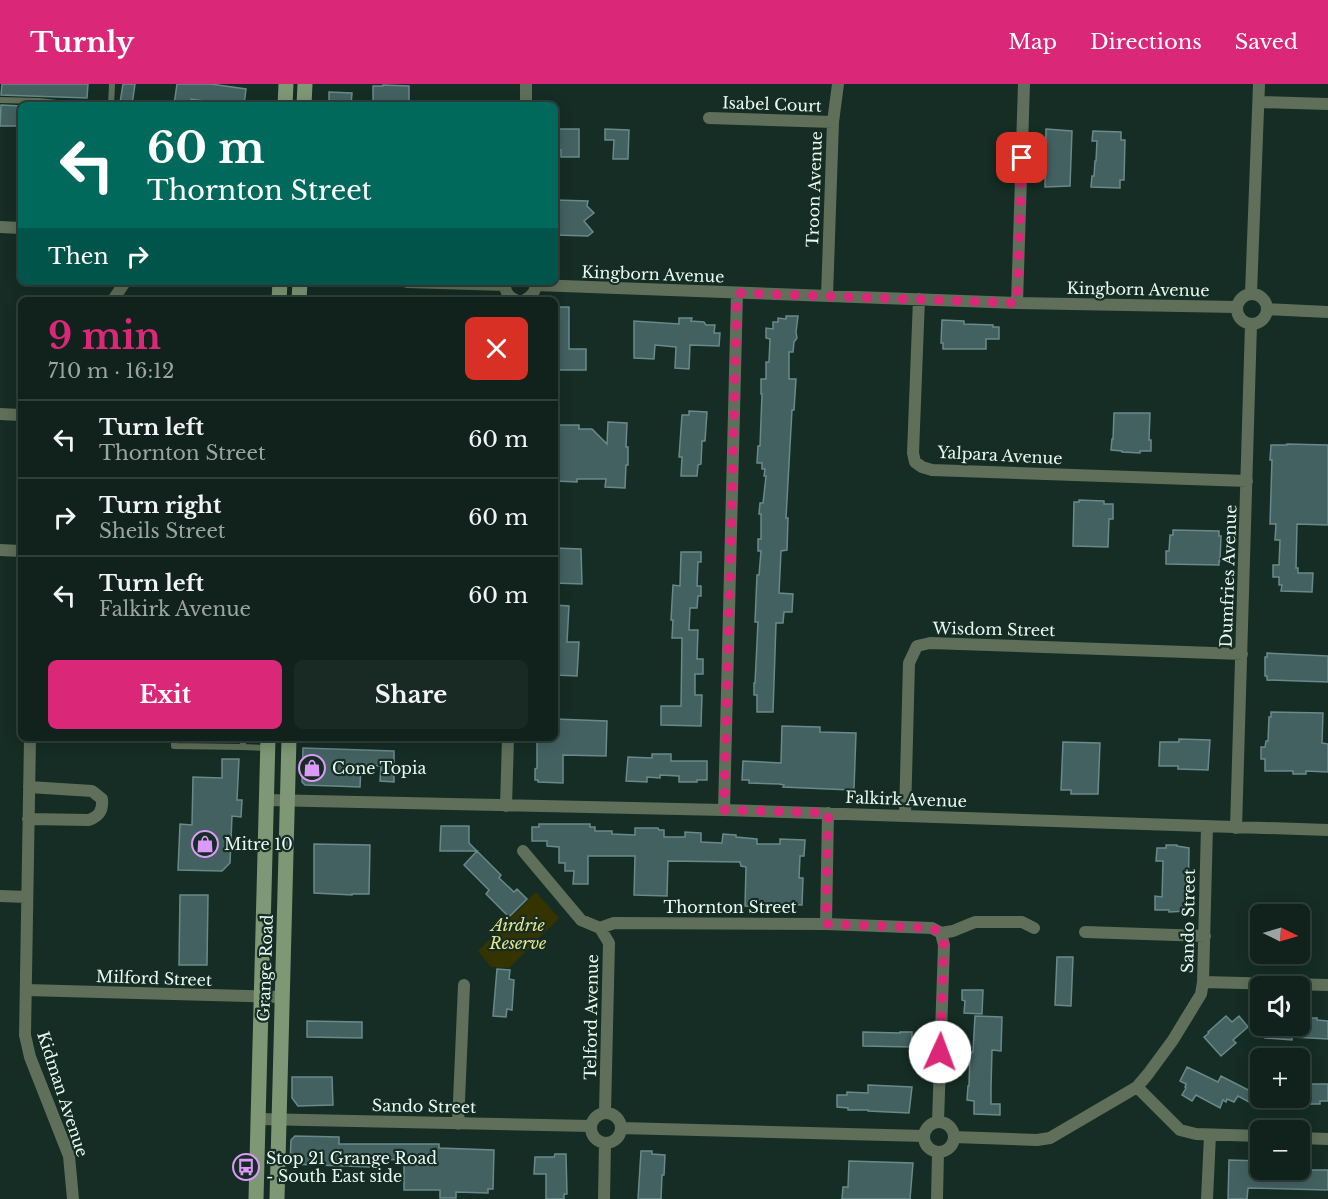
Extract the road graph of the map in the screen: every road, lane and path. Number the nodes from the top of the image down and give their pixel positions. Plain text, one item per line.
1 (112, 84) edge
2 (286, 84) edge
3 (305, 84) edge
4 (526, 84) edge
5 (838, 84) edge
6 (1024, 84) edge
7 (1259, 84) edge
8 (0, 100) edge
9 (48, 102) edge
10 (111, 102) edge
11 (285, 102) edge
12 (304, 102) edge
13 (526, 102) edge
14 (1258, 102) junction
15 (1328, 104) edge
16 (709, 118) dead end
17 (833, 122) junction
18 (0, 228) edge
19 (18, 228) edge
20 (558, 285) edge
21 (737, 293) junction
22 (1251, 293) junction
23 (827, 296) junction
24 (919, 299) junction
25 (1017, 303) junction
26 (1236, 307) junction
27 (1267, 309) junction
28 (1328, 312) edge
29 (1251, 324) junction
30 (0, 414) edge
31 (18, 415) edge
32 (1247, 481) junction
33 (0, 550) edge
34 (18, 550) edge
35 (1242, 654) junction
36 (30, 741) edge
37 (174, 741) edge
38 (243, 741) edge
39 (289, 741) edge
40 (508, 741) edge
41 (268, 743) edge
42 (243, 747) junction
43 (29, 787) junction
44 (266, 800) junction
45 (288, 801) junction
46 (507, 806) junction
47 (724, 810) junction
48 (828, 813) junction
49 (905, 815) junction
50 (28, 819) junction
51 (1207, 826) junction
52 (1236, 828) junction
53 (1328, 830) edge
54 (523, 851) dead end
55 (264, 880) junction
56 (285, 880) junction
57 (0, 896) edge
58 (27, 897) junction
59 (826, 924) junction
60 (600, 928) junction
61 (1034, 928) dead end
62 (1085, 932) dead end
63 (941, 933) junction
64 (1204, 936) junction
65 (1203, 982) junction
66 (1328, 985) edge
67 (464, 986) dead end
68 (26, 990) junction
69 (261, 997) junction
70 (282, 998) junction
71 (1137, 1087) junction
72 (605, 1112) junction
73 (258, 1119) junction
74 (279, 1119) junction
75 (938, 1122) junction
76 (458, 1124) junction
77 (590, 1126) junction
78 (621, 1128) junction
79 (1210, 1135) junction
80 (924, 1136) junction
81 (1250, 1136) edge
82 (954, 1137) junction
83 (1310, 1138) edge
84 (1328, 1138) edge
85 (605, 1143) junction
86 (938, 1153) junction
87 (73, 1199) edge
88 (256, 1199) edge
89 (277, 1199) edge
90 (604, 1199) edge
91 (937, 1199) edge
92 (1207, 1199) edge

1 - 10 lane
2 - 11 main road
3 - 12 main road
4 - 13 street
5 - 17 street, Troon Avenue
6 - 25 street
7 - 14 street
8 - 9 lane
14 - 15 street
14 - 22 street
16 - 17 street, Isabel Court
17 - 23 street, Troon Avenue
18 - 19 street
20 - 21 street, Kingborn Avenue
21 - 23 street, Kingborn Avenue
21 - 47 street
22 - 26 street
22 - 27 street
23 - 24 street, Kingborn Avenue
24 - 25 street, Kingborn Avenue
24 - 32 street, Yalpara Avenue
25 - 26 street, Kingborn Avenue
26 - 29 street
27 - 28 street
27 - 29 street
29 - 32 street, Dumfries Avenue
30 - 31 street
32 - 35 street, Dumfries Avenue
33 - 34 street
35 - 49 street, Wisdom Street
35 - 52 street, Dumfries Avenue
36 - 43 street, Kidman Avenue
37 - 42 lane, Grange Road
38 - 42 lane
39 - 45 main road, Grange Road
40 - 46 street
41 - 42 lane, Grange Road
41 - 44 main road, Grange Road
43 - 50 street, Kidman Avenue
43 - 50 street
44 - 45 street, Falkirk Avenue
44 - 55 main road, Grange Road
45 - 46 street, Falkirk Avenue
45 - 56 main road, Grange Road
46 - 47 street, Falkirk Avenue
47 - 48 street, Falkirk Avenue
48 - 49 street, Falkirk Avenue
48 - 59 street
49 - 51 street, Falkirk Avenue
50 - 58 street, Kidman Avenue
51 - 52 street, Falkirk Avenue
51 - 64 street, Sando Street
52 - 53 street, Falkirk Avenue
54 - 60 street
55 - 56 lane
55 - 69 main road, Grange Road
56 - 70 main road, Grange Road
57 - 58 street
58 - 68 street, Kidman Avenue
59 - 60 street, Thornton Street
59 - 63 street, Thornton Street
60 - 72 street, Telford Avenue
61 - 63 street, Thornton Street
62 - 64 street
63 - 75 street
64 - 65 street, Sando Street
65 - 66 street
65 - 71 street, Sando Street
67 - 76 street
68 - 69 street, Milford Street
68 - 87 street, Kidman Avenue
69 - 70 street, Milford Street
69 - 73 main road, Grange Road
70 - 74 main road, Grange Road
71 - 79 street
71 - 82 street, Sando Street
72 - 77 street
72 - 78 street
73 - 74 street, Sando Street
73 - 88 main road, Grange Road
74 - 76 street, Sando Street
74 - 89 main road, Grange Road
75 - 80 street
75 - 82 street
76 - 77 street, Sando Street
77 - 85 street
78 - 80 street
78 - 85 street
79 - 81 street
79 - 92 street
80 - 86 street
82 - 86 street
83 - 84 street
85 - 90 street
86 - 91 street

